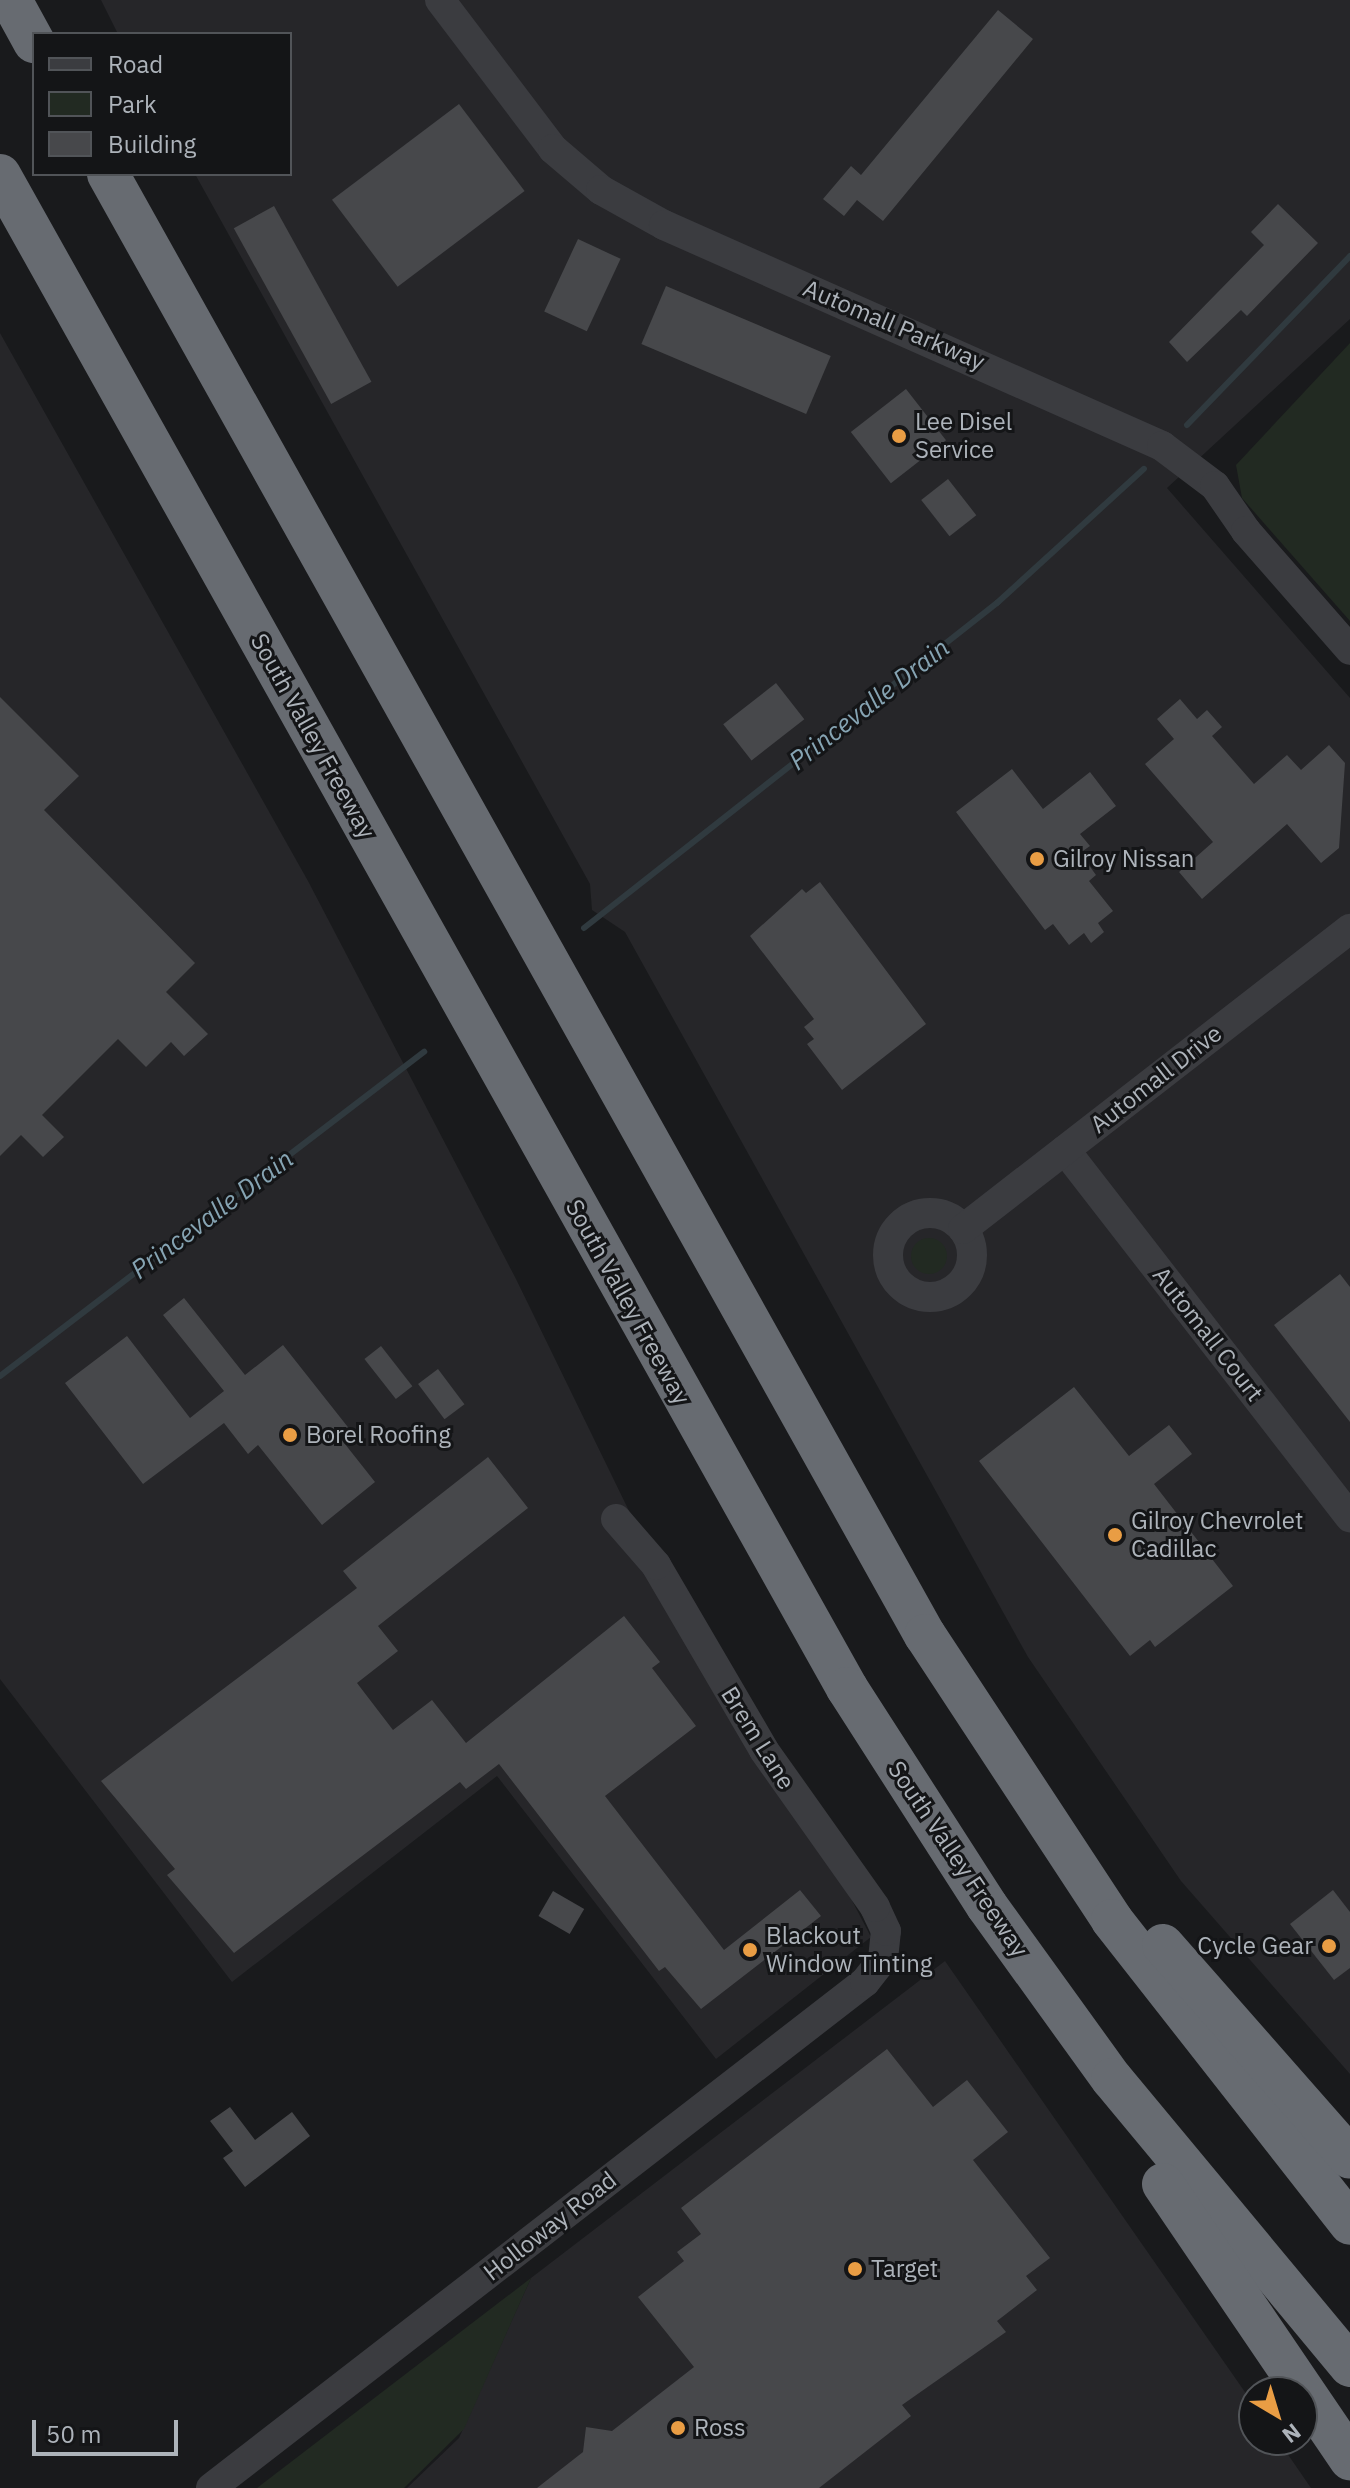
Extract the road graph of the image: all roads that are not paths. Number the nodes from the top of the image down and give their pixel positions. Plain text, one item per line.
1 (11, 0) edge
2 (440, 0) edge
3 (32, 38) edge
4 (0, 175) edge
5 (109, 176) edge
6 (1350, 650) edge
7 (1350, 929) edge
8 (1065, 1150) junction
9 (963, 1229) dead end
10 (1350, 1517) edge
11 (616, 1519) dead end
12 (969, 1706) junction
13 (883, 1959) joint
14 (1112, 2079) junction
15 (1350, 2158) edge
16 (1350, 2224) edge
17 (1350, 2366) edge
18 (1350, 2459) edge
19 (211, 2488) edge

1 - 3 highway
2 - 6 street, Automall Parkway
4 - 14 highway, South Valley Freeway
5 - 12 highway
7 - 8 street, Automall Drive
8 - 9 street, Automall Drive
8 - 10 street, Automall Court
11 - 13 street, Brem Lane
12 - 15 highway
12 - 16 highway
13 - 19 street, Holloway Road
14 - 17 highway, South Valley Freeway
14 - 18 highway

